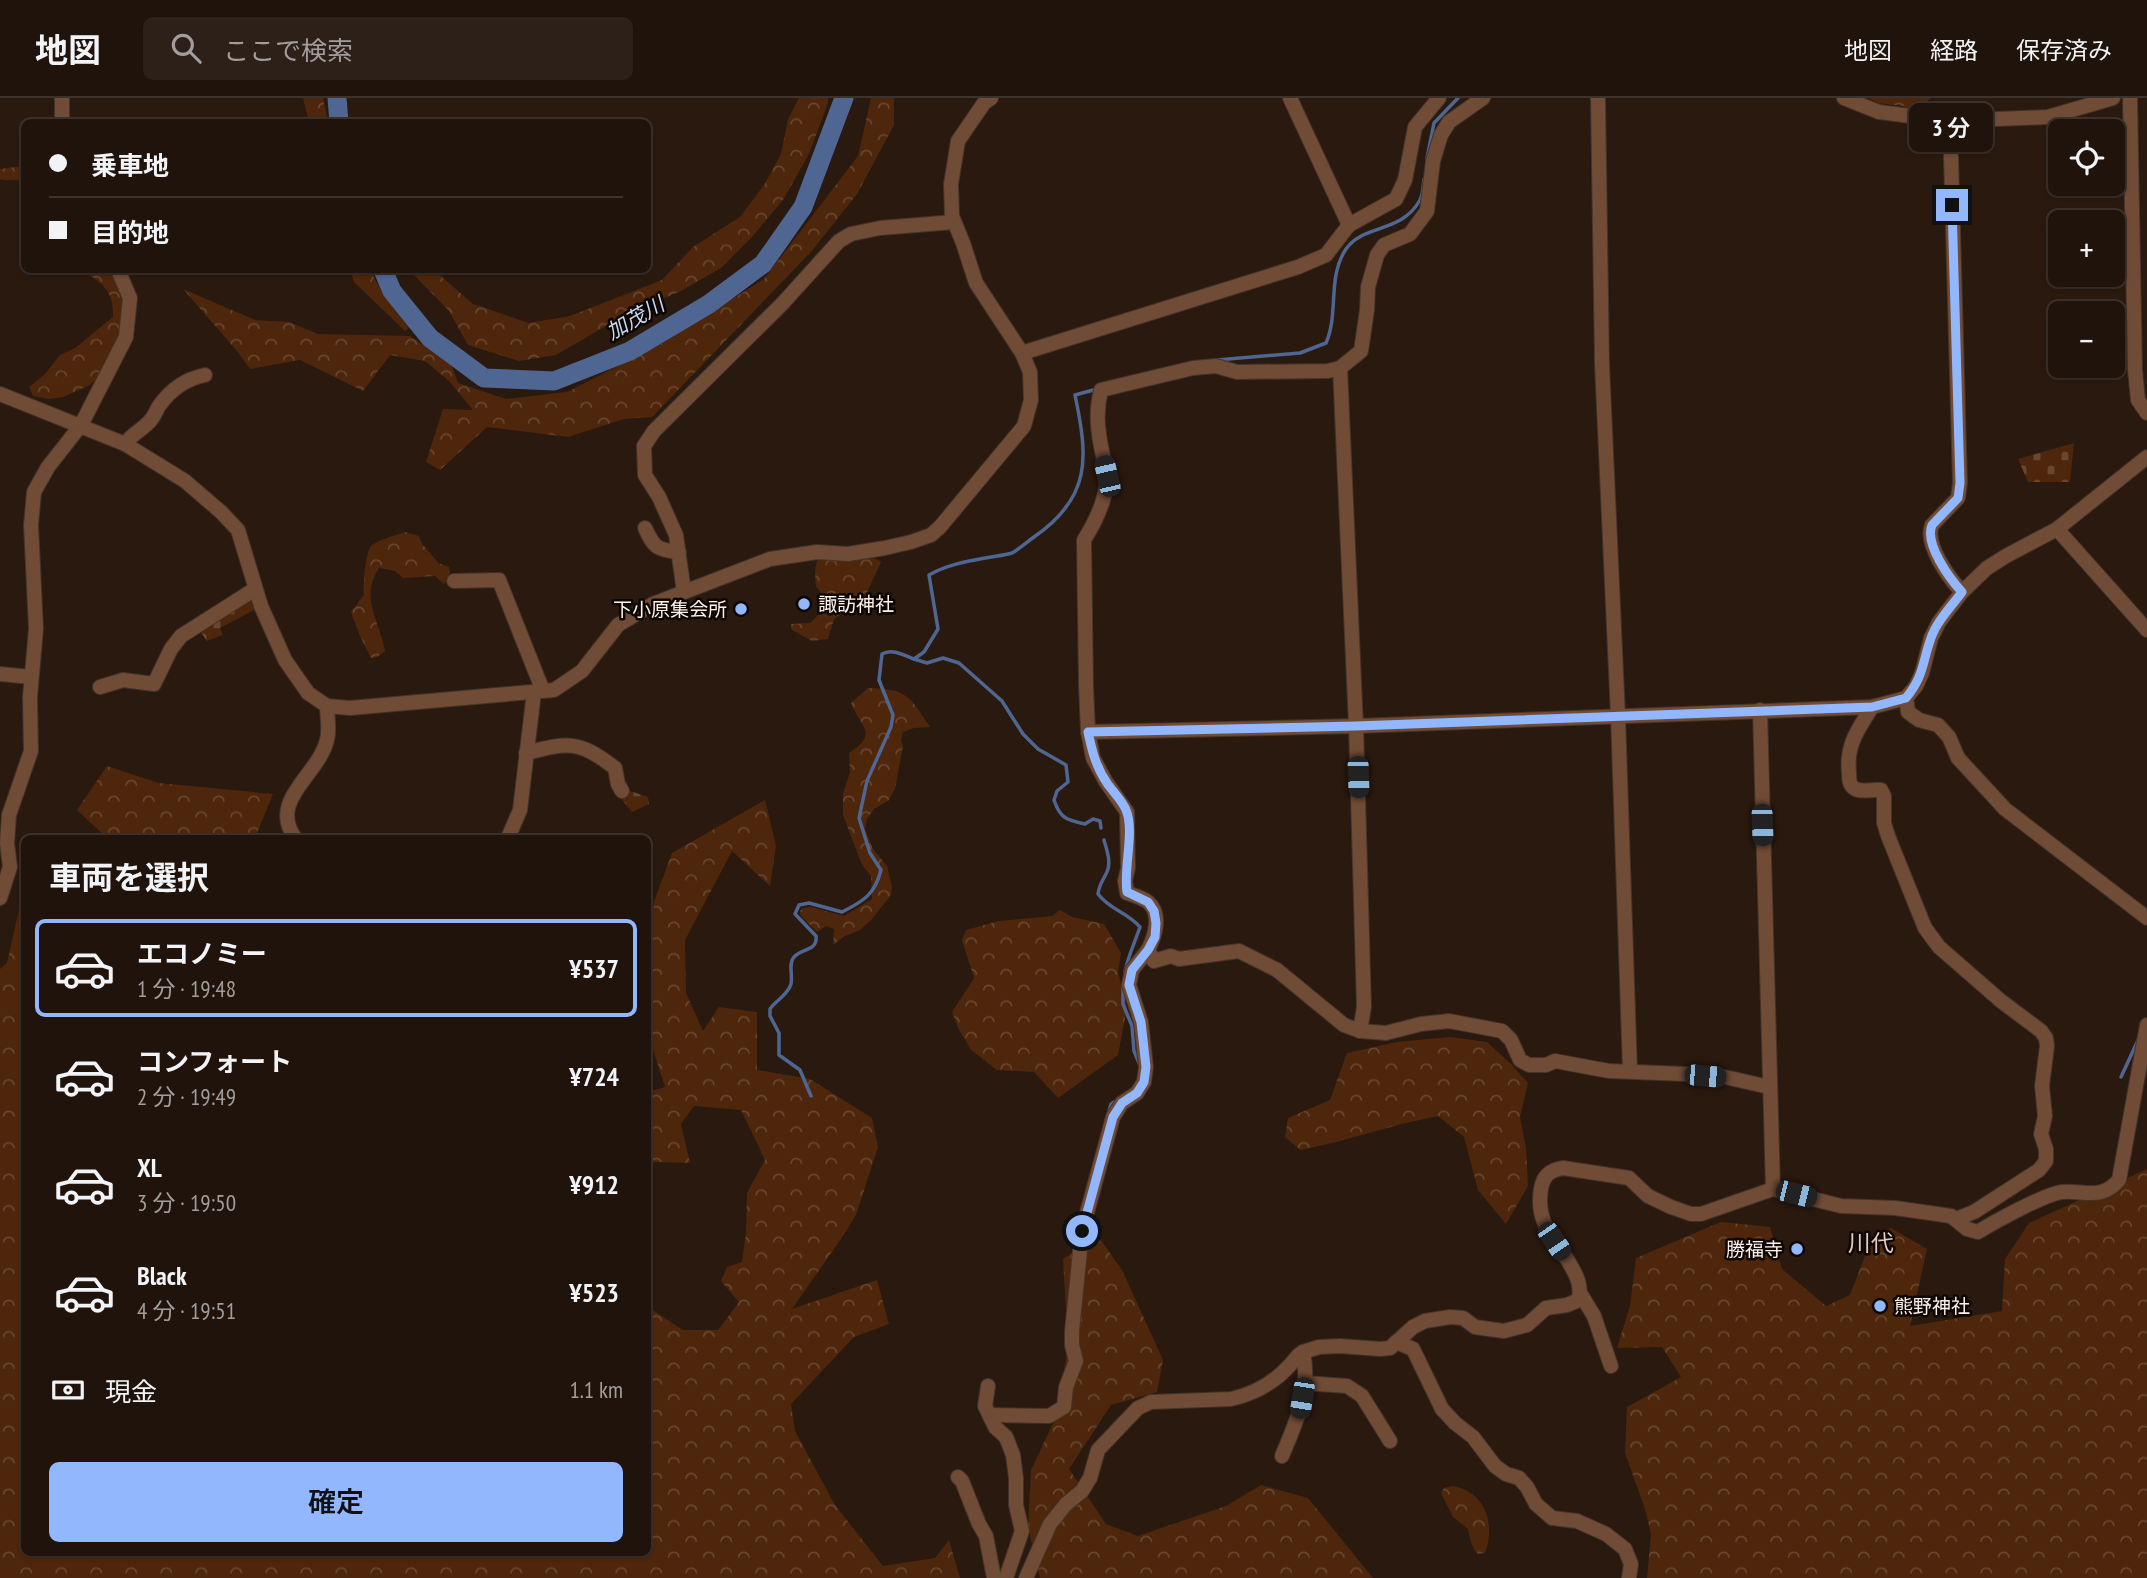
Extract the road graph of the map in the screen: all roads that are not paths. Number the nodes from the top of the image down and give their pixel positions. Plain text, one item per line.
1 (62, 98) edge
2 (1290, 98) edge
3 (1439, 98) edge
4 (1483, 98) edge
5 (1598, 98) edge
6 (1844, 98) edge
7 (2113, 98) edge
8 (2130, 98) edge
9 (986, 100) edge
10 (62, 119) edge
11 (1950, 121) junction
12 (954, 222) junction
13 (1349, 225) junction
14 (119, 273) edge
15 (1022, 353) junction
16 (1340, 368) junction
17 (205, 375) dead end
18 (0, 394) edge
19 (2147, 413) edge
20 (81, 425) junction
21 (125, 444) junction
22 (2147, 457) edge
23 (645, 528) dead end
24 (2057, 529) junction
25 (678, 552) junction
26 (454, 581) dead end
27 (255, 589) junction
28 (684, 592) junction
29 (1962, 592) junction
30 (2147, 630) edge
31 (0, 674) edge
32 (31, 677) junction
33 (100, 687) dead end
34 (538, 691) junction
35 (1906, 698) junction
36 (327, 706) junction
37 (1872, 707) junction
38 (1760, 710) junction
39 (1618, 716) junction
40 (1356, 726) junction
41 (1088, 732) junction
42 (526, 753) junction
43 (622, 791) dead end
44 (293, 835) edge
45 (509, 835) edge
46 (0, 898) edge
47 (2147, 918) edge
48 (1148, 950) junction
49 (2146, 1029) edge
50 (1360, 1031) junction
51 (1630, 1071) junction
52 (2143, 1074) edge
53 (1769, 1087) junction
54 (1773, 1189) junction
55 (1956, 1219) junction
56 (1580, 1293) junction
57 (1396, 1342) junction
58 (1303, 1352) junction
59 (1611, 1366) dead end
60 (1305, 1383) junction
61 (988, 1386) dead end
62 (991, 1415) junction
63 (1390, 1441) dead end
64 (1282, 1456) dead end
65 (958, 1477) dead end
66 (994, 1578) edge
67 (1006, 1578) edge
68 (1026, 1578) edge
69 (1629, 1578) edge

1 - 10 street
2 - 13 street
3 - 13 street
4 - 16 street
5 - 39 street
6 - 11 street
7 - 11 street
8 - 19 street
9 - 12 street
11 - 29 street
12 - 15 street
12 - 25 street
13 - 15 street
14 - 20 street
15 - 28 street
16 - 40 street
16 - 41 street
17 - 21 street
18 - 20 street
20 - 21 street
20 - 32 street
21 - 27 street
22 - 24 street
23 - 25 street
24 - 29 street
24 - 30 street
25 - 28 street
26 - 34 street
27 - 33 street
27 - 36 street
28 - 34 street
29 - 35 street
31 - 32 street
32 - 46 street
34 - 36 street
34 - 42 street
35 - 37 street
35 - 47 street
36 - 44 street
37 - 38 street
37 - 55 street
38 - 39 street
38 - 53 street
39 - 40 street
39 - 51 street
40 - 41 street
40 - 50 street
41 - 48 street
42 - 43 street
42 - 45 street
48 - 50 street
48 - 62 street
49 - 52 street
50 - 51 street
51 - 53 street
52 - 55 street
53 - 54 street
54 - 55 street
54 - 56 street
56 - 57 street
56 - 59 street
57 - 58 street
57 - 69 street
58 - 60 street
58 - 68 street
60 - 63 street
60 - 64 street
61 - 62 street
62 - 67 street
65 - 66 street

